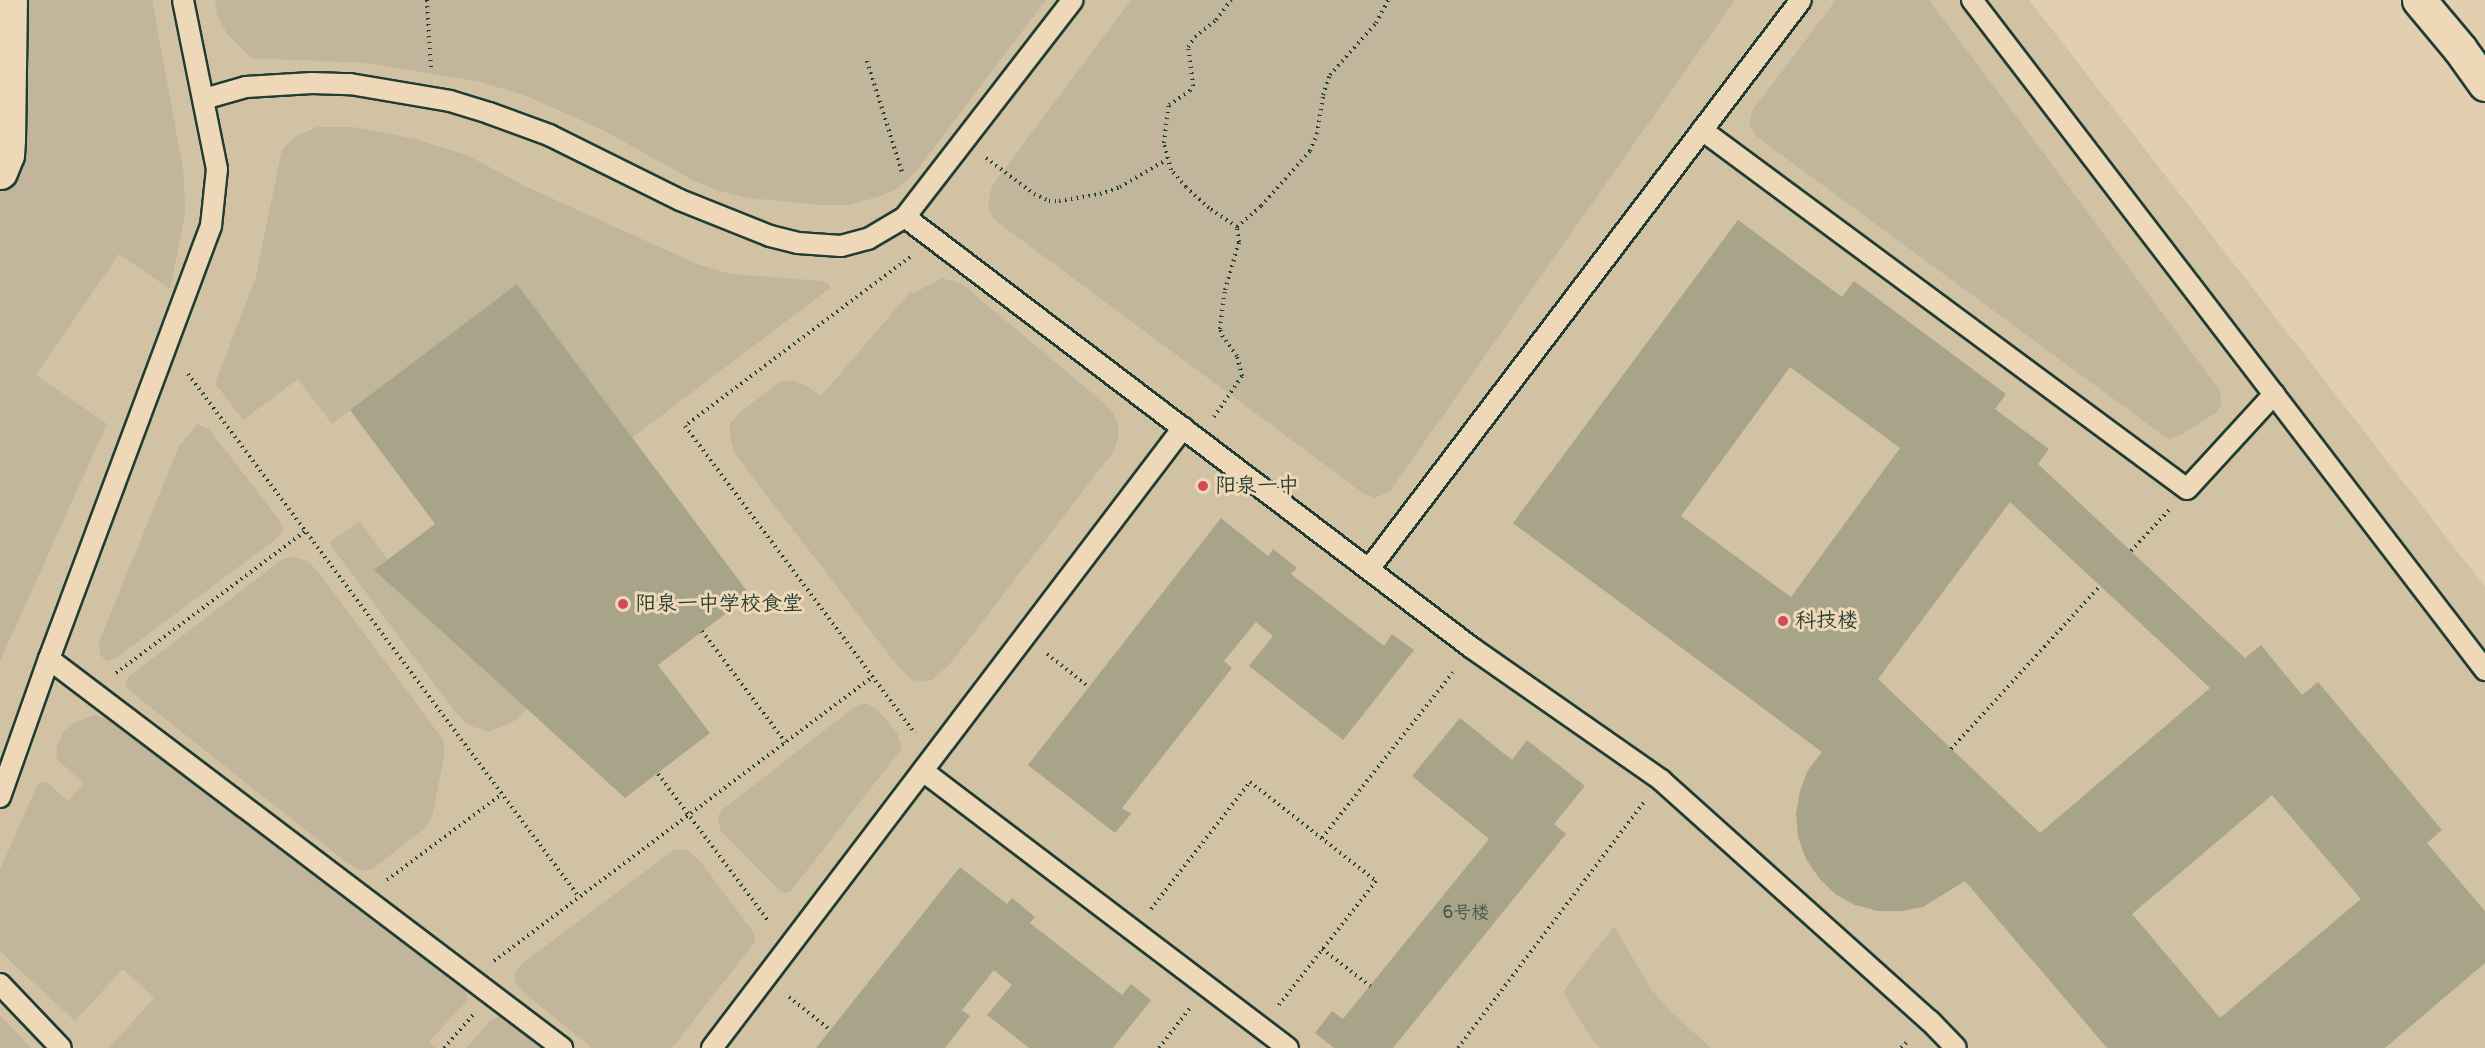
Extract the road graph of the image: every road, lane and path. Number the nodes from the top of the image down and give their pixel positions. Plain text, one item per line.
1 (10, 0) edge
2 (183, 0) edge
3 (427, 0) edge
4 (1073, 0) edge
5 (1231, 0) edge
6 (1388, 0) edge
7 (1801, 0) edge
8 (1972, 0) edge
9 (2420, 0) edge
10 (867, 61) dead end
11 (2485, 84) edge
12 (433, 98) junction
13 (204, 99) junction
14 (1702, 130) junction
15 (964, 141) junction
16 (1166, 160) junction
17 (0, 172) edge
18 (909, 212) junction
19 (1237, 227) junction
20 (933, 240) junction
21 (167, 347) junction
22 (2274, 394) junction
23 (1190, 434) junction
24 (2187, 489) junction
25 (305, 531) junction
26 (2131, 551) dead end
27 (1369, 569) junction
28 (2100, 586) dead end
29 (702, 632) dead end
30 (1025, 637) junction
31 (1472, 648) junction
32 (49, 659) junction
33 (2485, 670) edge
34 (873, 676) junction
35 (1089, 687) dead end
36 (91, 692) junction
37 (785, 742) junction
38 (1951, 749) dead end
39 (928, 764) junction
40 (658, 774) dead end
41 (1661, 780) junction
42 (502, 794) junction
43 (0, 796) edge
44 (688, 815) junction
45 (1322, 838) junction
46 (579, 897) junction
47 (364, 898) junction
48 (1134, 931) junction
49 (788, 948) junction
50 (1322, 949) junction
51 (765, 978) junction
52 (470, 979) junction
53 (0, 984) edge
54 (1370, 986) dead end
55 (1207, 987) junction
56 (492, 995) junction
57 (1261, 1027) junction
58 (830, 1030) dead end
59 (61, 1048) edge
60 (444, 1048) edge
61 (562, 1048) edge
62 (712, 1048) edge
63 (1159, 1048) edge
64 (1288, 1048) edge
65 (1458, 1048) edge
66 (1956, 1048) edge

1 - 17 street
2 - 13 lane
3 - 12 path
4 - 15 lane
5 - 16 path
6 - 19 path
7 - 14 lane
8 - 22 lane
9 - 11 street
10 - 18 path
12 - 13 lane
12 - 18 lane
13 - 21 lane
14 - 24 lane
14 - 27 lane
15 - 16 path
15 - 18 lane
16 - 19 path
18 - 20 lane
19 - 23 path
20 - 23 lane
20 - 34 path
21 - 25 path
21 - 32 lane
22 - 24 lane
22 - 33 lane
23 - 27 lane
23 - 30 lane
24 - 26 path
25 - 36 path
25 - 42 path
27 - 31 lane
28 - 38 path
29 - 37 path
30 - 35 path
30 - 39 lane
31 - 41 lane
31 - 45 path
32 - 36 lane
32 - 43 lane
34 - 37 path
34 - 39 path
36 - 47 lane
37 - 44 path
39 - 48 lane
39 - 49 lane
40 - 44 path
41 - 65 path
41 - 66 lane
42 - 46 path
42 - 47 path
44 - 46 path
44 - 49 path
45 - 48 path
45 - 50 path
46 - 52 path
47 - 52 lane
48 - 55 lane
49 - 51 lane
50 - 54 path
50 - 57 path
51 - 58 path
51 - 62 lane
52 - 56 lane
53 - 59 lane
55 - 57 lane
55 - 63 path
56 - 60 path
56 - 61 lane
57 - 64 lane

